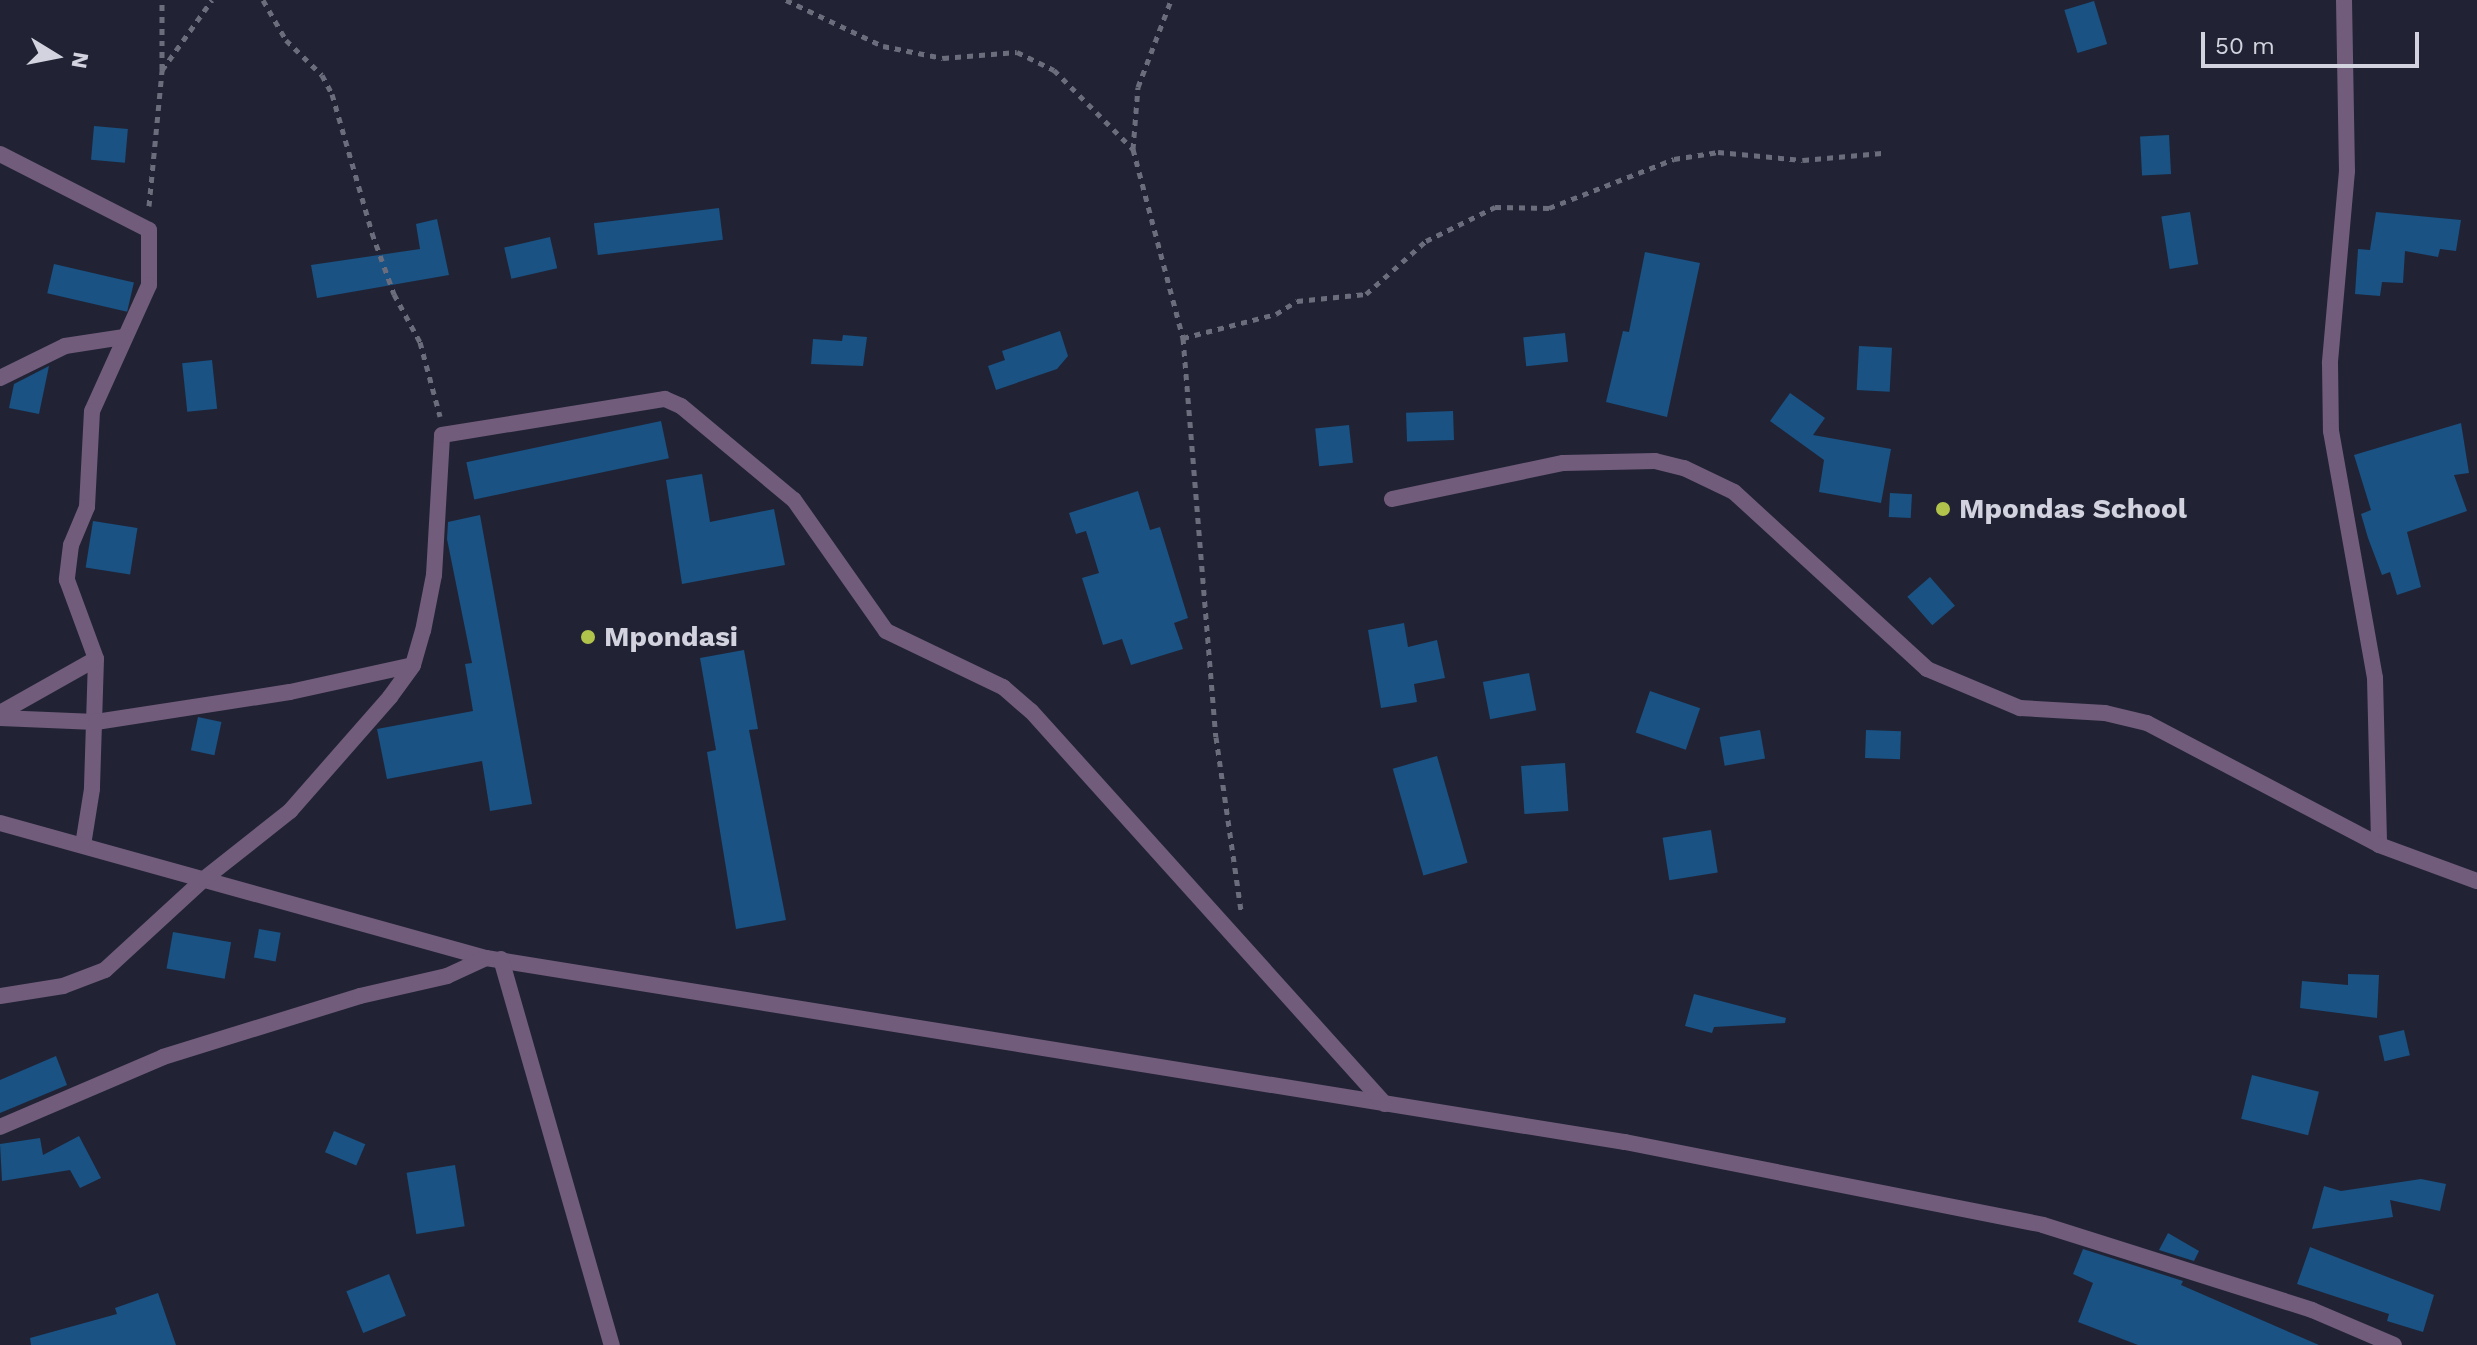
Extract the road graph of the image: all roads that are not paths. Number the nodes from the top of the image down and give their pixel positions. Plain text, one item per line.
1 (2344, 0) edge
2 (0, 154) edge
3 (124, 337) junction
4 (0, 378) edge
5 (1392, 499) dead end
6 (96, 659) junction
7 (413, 665) junction
8 (0, 716) edge
9 (96, 722) junction
10 (0, 823) edge
11 (83, 845) junction
12 (2379, 845) junction
13 (204, 879) junction
14 (2477, 881) edge
15 (494, 959) junction
16 (0, 996) edge
17 (1385, 1104) junction
18 (0, 1127) edge
19 (612, 1345) edge
20 (2394, 1345) edge

1 - 12 street
2 - 3 street
3 - 4 street
3 - 6 street
5 - 12 street
6 - 8 street
6 - 9 street
7 - 9 street
7 - 13 street
7 - 17 street
8 - 9 street
9 - 11 street
10 - 11 street
11 - 13 street
12 - 14 street
13 - 15 street
13 - 16 street
15 - 17 street
15 - 18 street
15 - 19 street
17 - 20 street

